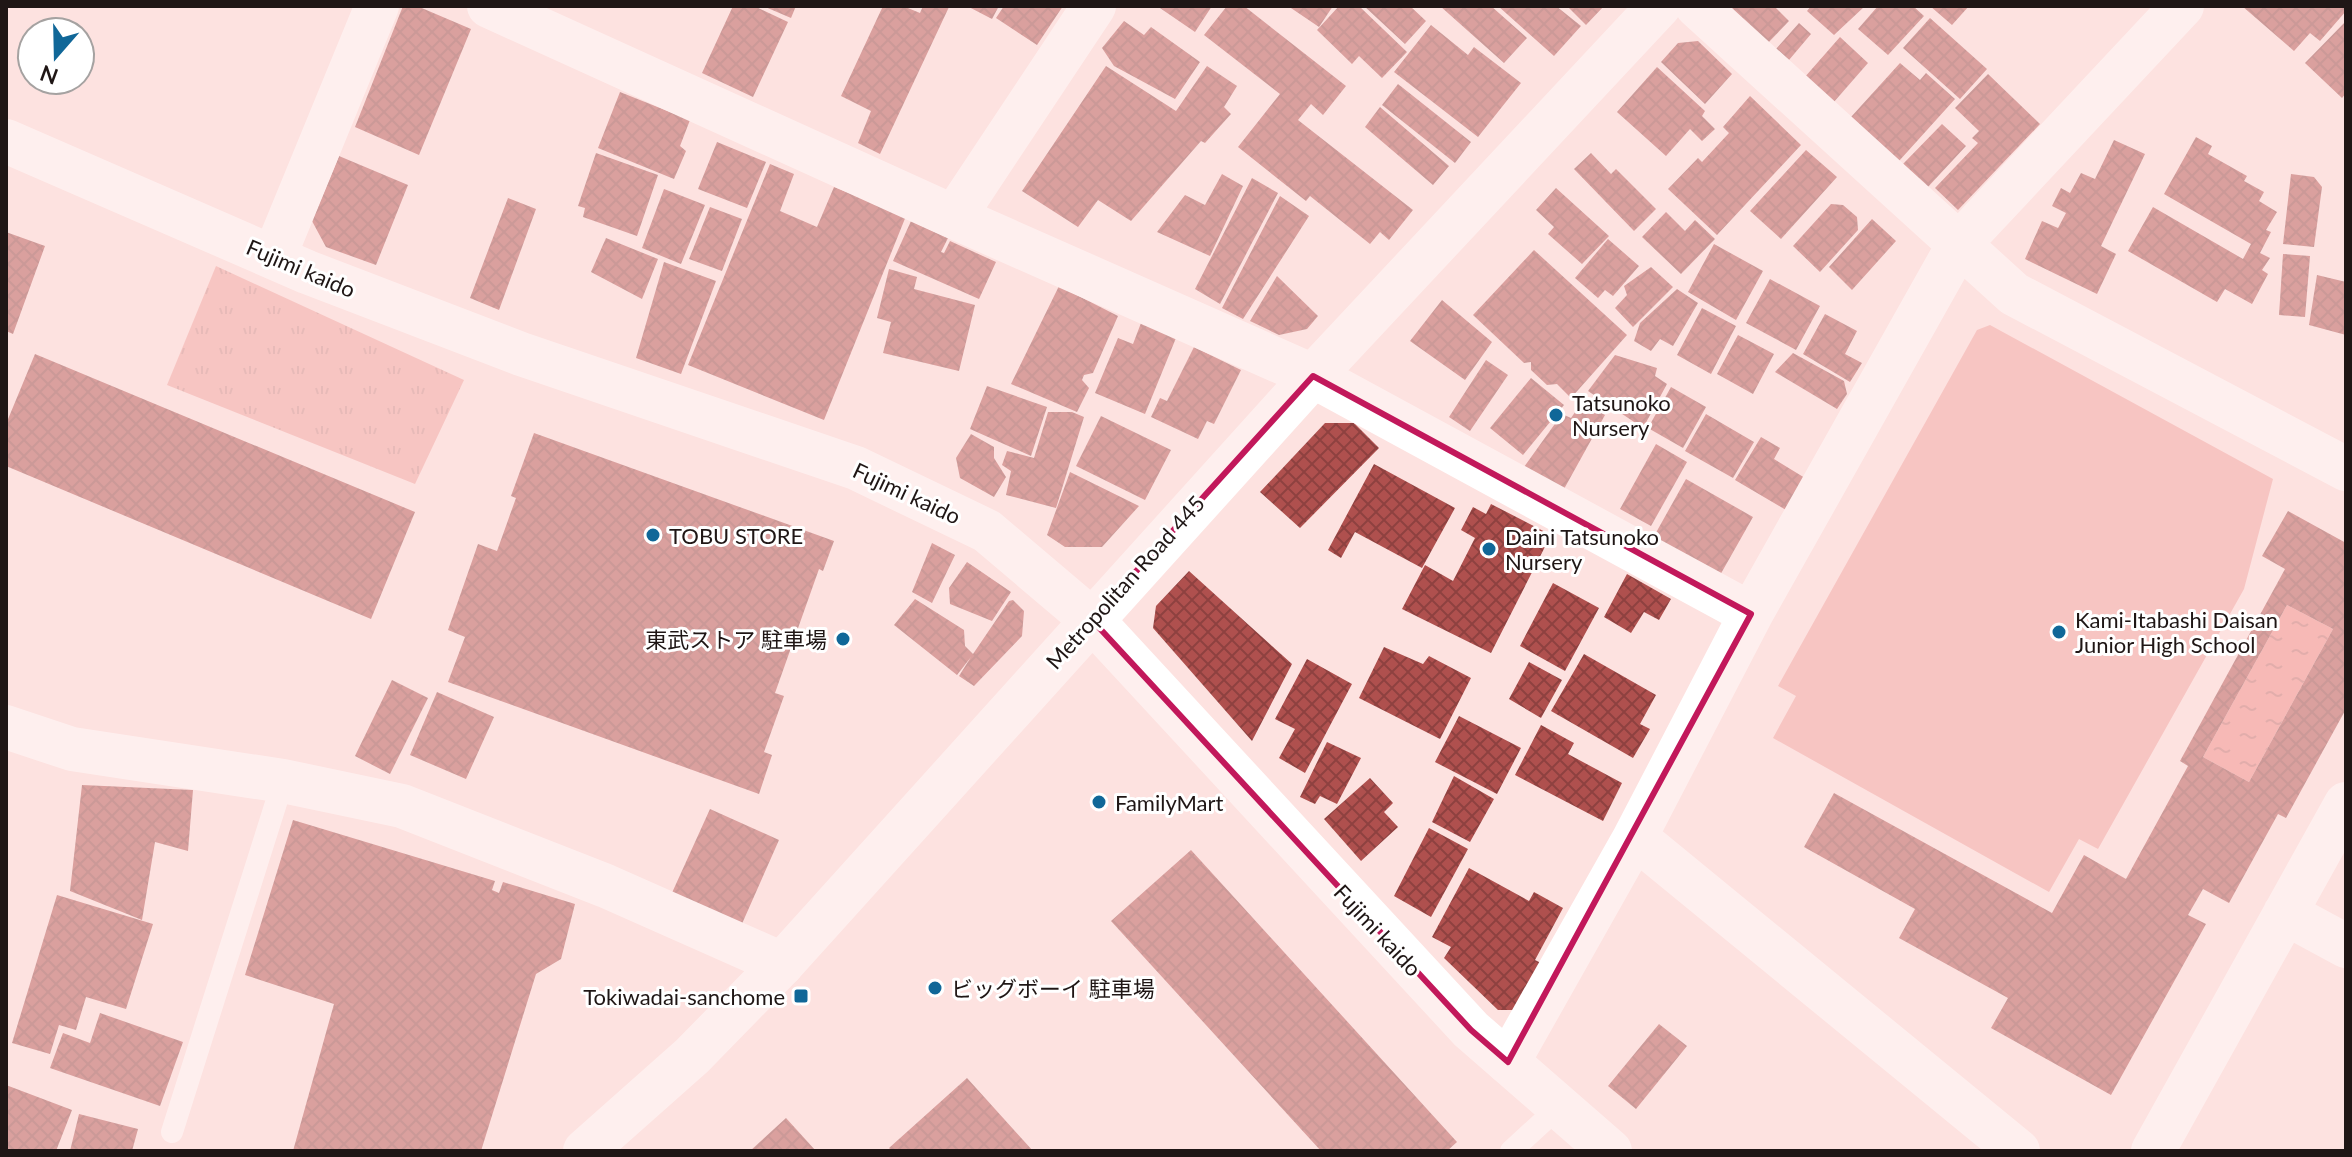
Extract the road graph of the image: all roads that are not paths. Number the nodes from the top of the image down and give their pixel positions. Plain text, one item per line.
1 (377, 6) edge
2 (489, 6) edge
3 (1094, 6) edge
4 (1659, 6) edge
5 (1697, 6) edge
6 (2182, 6) edge
7 (6, 141) edge
8 (954, 217) junction
9 (1959, 244) junction
10 (274, 257) junction
11 (1313, 376) junction
12 (2346, 469) edge
13 (1751, 614) junction
14 (1092, 620) junction
15 (6, 727) edge
16 (283, 781) junction
17 (2346, 804) edge
18 (1635, 837) junction
19 (2285, 913) junction
20 (2346, 946) edge
21 (782, 964) junction
22 (1508, 1062) junction
23 (1559, 1107) junction
24 (172, 1132) dead end
25 (585, 1151) edge
26 (1511, 1151) edge
27 (1610, 1151) edge
28 (2018, 1151) edge
29 (2153, 1151) edge

1 - 10 street
2 - 8 street
3 - 8 street
4 - 11 street, Metropolitan Road 445
5 - 9 street
6 - 9 street
7 - 10 street, Fujimi kaido
8 - 11 street
9 - 12 street
9 - 13 street
10 - 14 street, Fujimi kaido
11 - 13 street
11 - 14 street, Metropolitan Road 445
13 - 18 street
14 - 21 street, Metropolitan Road 445
14 - 22 street, Fujimi kaido
15 - 16 street
16 - 21 street
16 - 24 lane
17 - 19 street
18 - 22 street
18 - 28 street
19 - 20 street
19 - 29 street
21 - 25 street, Metropolitan Road 445
22 - 23 street, Fujimi kaido
23 - 26 lane
23 - 27 street, Fujimi kaido

